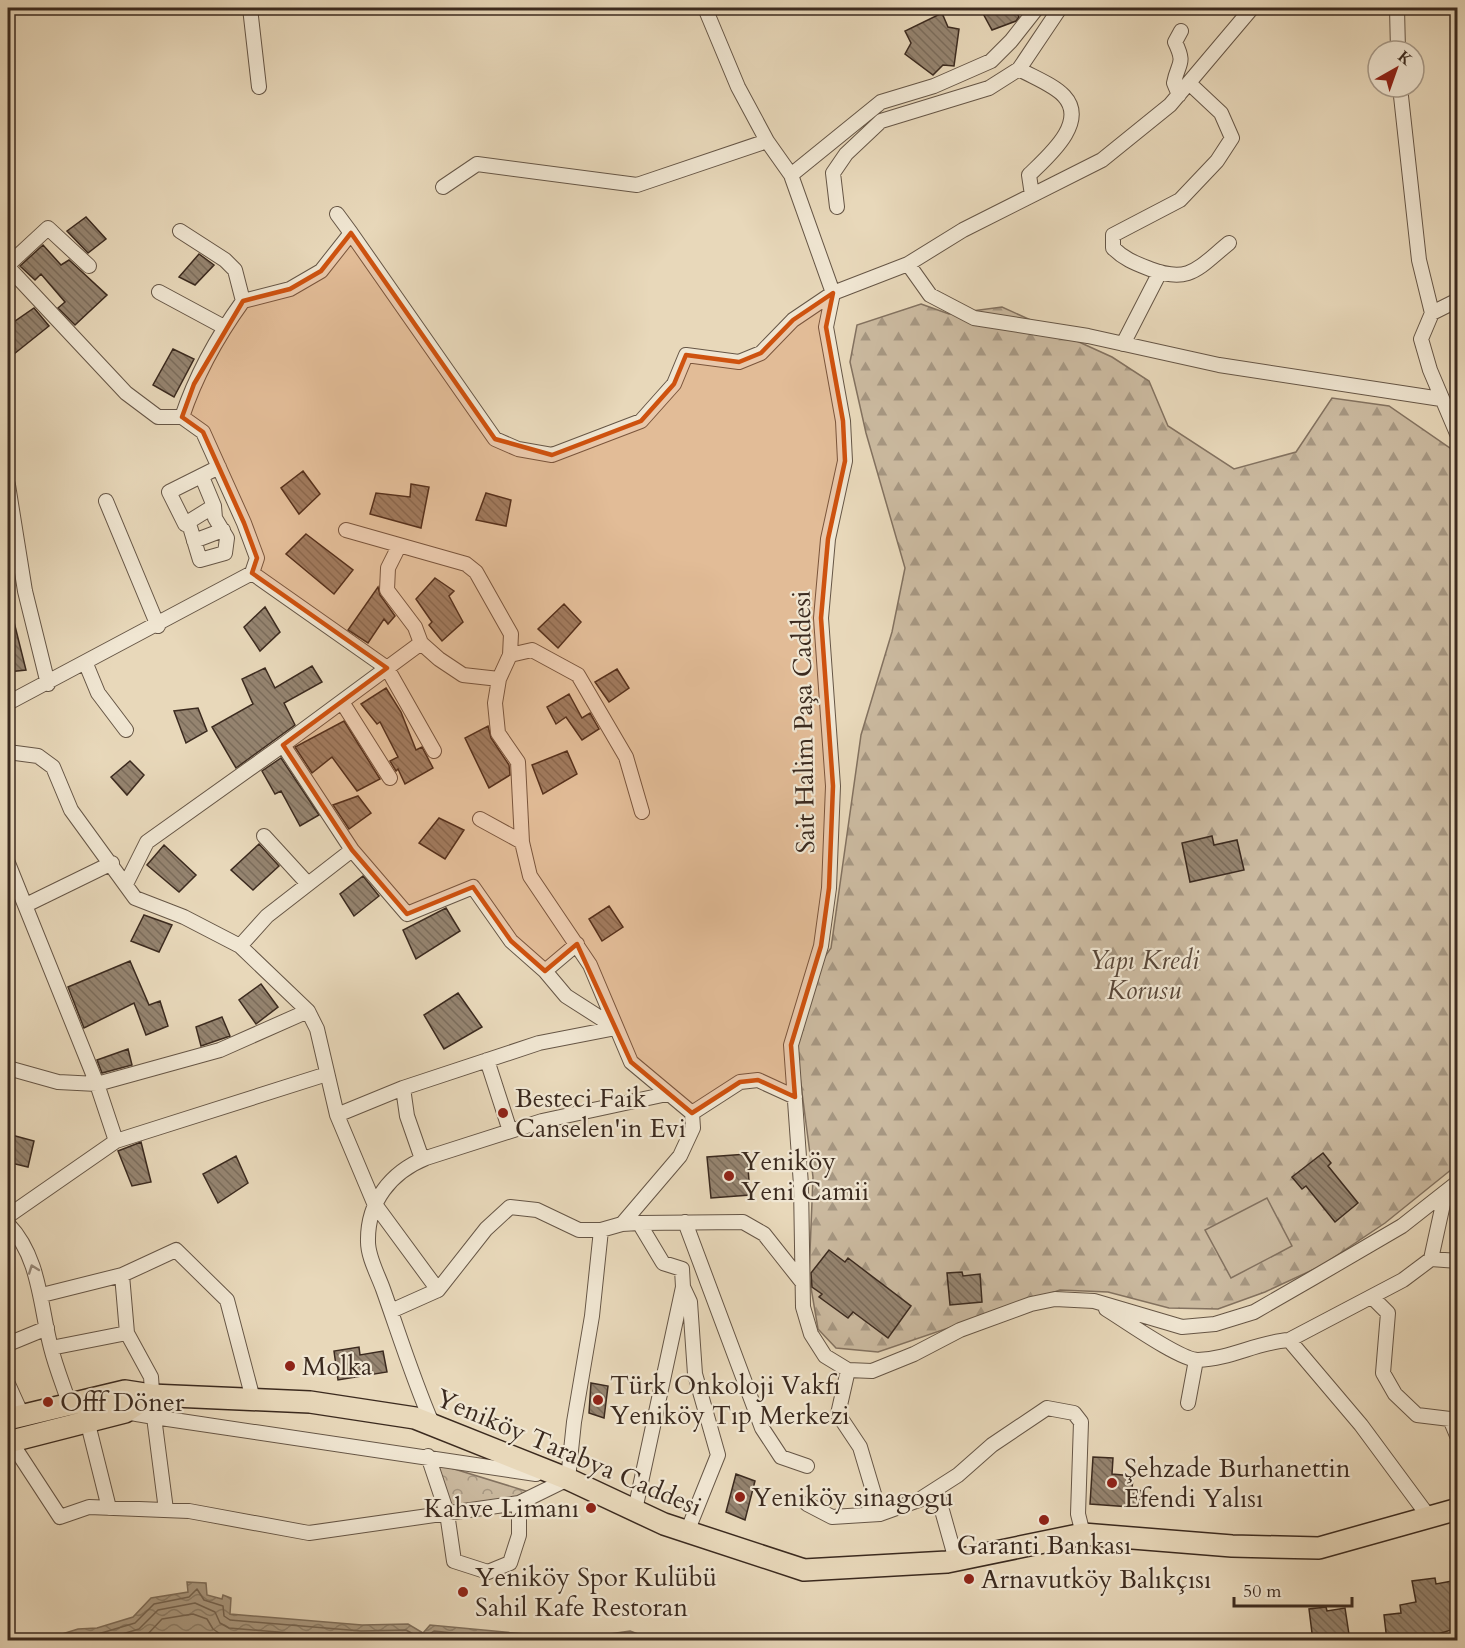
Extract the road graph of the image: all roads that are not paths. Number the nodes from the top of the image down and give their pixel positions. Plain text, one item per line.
1 (250, 8) edge
2 (705, 8) edge
3 (1037, 8) edge
4 (1060, 8) edge
5 (1252, 8) edge
6 (1397, 8) edge
7 (1181, 32) dead end
8 (1398, 39) edge
9 (1019, 69) junction
10 (1189, 83) junction
11 (259, 87) dead end
12 (1179, 95) junction
13 (1401, 99) edge
14 (767, 141) junction
15 (791, 176) junction
16 (443, 187) dead end
17 (1032, 195) junction
18 (837, 207) dead end
19 (337, 214) dead end
20 (180, 231) dead end
21 (351, 233) junction
22 (1229, 243) dead end
23 (908, 264) junction
24 (8, 266) edge
25 (89, 266) dead end
26 (1160, 273) junction
27 (159, 292) dead end
28 (833, 293) junction
29 (1458, 300) edge
30 (243, 301) junction
31 (1432, 313) junction
32 (224, 327) junction
33 (1123, 344) junction
34 (1441, 399) junction
35 (182, 417) junction
36 (1458, 436) edge
37 (219, 467) junction
38 (202, 477) junction
39 (8, 485) edge
40 (105, 501) dead end
41 (214, 506) junction
42 (185, 524) junction
43 (223, 530) junction
44 (346, 530) dead end
45 (194, 542) junction
46 (251, 542) junction
47 (399, 546) junction
48 (225, 553) junction
49 (252, 573) junction
50 (158, 626) junction
51 (421, 643) junction
52 (510, 655) junction
53 (86, 664) junction
54 (387, 668) junction
55 (499, 679) junction
56 (48, 684) junction
57 (342, 702) junction
58 (8, 704) edge
59 (126, 730) dead end
60 (283, 746) junction
61 (434, 751) dead end
62 (8, 752) edge
63 (390, 778) dead end
64 (642, 812) dead end
65 (480, 819) dead end
66 (264, 836) dead end
67 (522, 842) junction
68 (352, 850) junction
69 (8, 863) edge
70 (112, 863) junction
71 (126, 884) junction
72 (308, 884) junction
73 (26, 905) junction
74 (577, 944) junction
75 (240, 946) junction
76 (545, 971) junction
77 (308, 1011) junction
78 (616, 1028) junction
79 (487, 1060) junction
80 (8, 1068) edge
81 (327, 1074) junction
82 (97, 1084) junction
83 (403, 1088) junction
84 (667, 1094) junction
85 (795, 1097) junction
86 (692, 1113) junction
87 (338, 1115) junction
88 (510, 1131) junction
89 (116, 1141) junction
90 (422, 1159) junction
91 (1458, 1182) edge
92 (1445, 1195) junction
93 (374, 1203) junction
94 (8, 1216) edge
95 (639, 1222) junction
96 (685, 1222) junction
97 (8, 1224) edge
98 (622, 1224) junction
99 (600, 1230) junction
100 (696, 1252) junction
101 (1431, 1259) junction
102 (1458, 1261) edge
103 (682, 1269) junction
104 (122, 1275) junction
105 (802, 1282) junction
106 (683, 1287) junction
107 (438, 1290) junction
108 (42, 1295) junction
109 (1372, 1297) junction
110 (1094, 1301) junction
111 (391, 1311) junction
112 (47, 1328) junction
113 (127, 1333) junction
114 (1289, 1340) junction
115 (8, 1344) edge
116 (51, 1348) junction
117 (1196, 1360) junction
118 (848, 1370) junction
119 (8, 1384) edge
120 (152, 1395) junction
121 (253, 1399) junction
122 (1188, 1403) dead end
123 (125, 1412) junction
124 (15, 1417) edge
125 (74, 1417) junction
126 (154, 1417) junction
127 (432, 1423) junction
128 (31, 1436) junction
129 (1458, 1438) edge
130 (9, 1442) edge
131 (428, 1456) junction
132 (807, 1466) dead end
133 (568, 1479) junction
134 (936, 1489) junction
135 (519, 1503) junction
136 (807, 1504) dead end
137 (109, 1508) junction
138 (1458, 1509) edge
139 (166, 1510) junction
140 (635, 1510) junction
141 (447, 1513) junction
142 (880, 1515) junction
143 (1430, 1517) junction
144 (687, 1532) junction
145 (1083, 1534) junction
146 (956, 1560) junction

1 - 11 street
2 - 14 street
3 - 15 street
4 - 9 street
5 - 10 street
6 - 8 street
7 - 12 street
9 - 17 street
9 - 18 street
10 - 12 street
10 - 26 street
12 - 17 street
13 - 31 street
14 - 15 street
14 - 16 street
15 - 28 street
17 - 23 street
19 - 21 street
20 - 30 street
21 - 28 street
21 - 30 street
22 - 26 street
23 - 28 street
23 - 33 street
24 - 25 street
24 - 35 street
26 - 33 street
27 - 32 street
28 - 85 street, Sait Halim Paşa Caddesi
29 - 31 street
30 - 32 street
31 - 34 street
32 - 35 street
33 - 34 street
34 - 36 street
35 - 37 street
37 - 38 street
37 - 46 street
38 - 41 street
38 - 42 street
39 - 56 street
40 - 50 street
41 - 42 street
41 - 43 street
42 - 45 street
43 - 45 street
43 - 48 street
44 - 47 street
45 - 48 street
46 - 48 street
46 - 49 street
47 - 51 street
47 - 52 street
49 - 50 street
49 - 54 street
50 - 53 street
51 - 54 street
51 - 55 street
52 - 55 street
52 - 64 street
53 - 56 street
53 - 59 street
54 - 57 street
54 - 61 street
55 - 67 street
56 - 58 street
57 - 60 street
57 - 63 street
60 - 68 street
60 - 71 street
62 - 70 street
65 - 67 street
66 - 72 street
67 - 74 street
68 - 72 street
68 - 76 street
69 - 73 street
70 - 71 street
70 - 73 street
71 - 75 street
72 - 75 street
73 - 82 street
74 - 76 street
74 - 78 street
75 - 77 street
76 - 78 street
77 - 81 street
77 - 82 street
78 - 79 street
78 - 84 street
79 - 83 street
79 - 88 street
80 - 82 street
81 - 87 street
81 - 89 street
82 - 89 street
83 - 87 street
83 - 90 street
84 - 86 street
84 - 88 street
85 - 86 street
85 - 105 street, Sait Halim Paşa Caddesi
86 - 98 street
87 - 93 street
88 - 90 street
89 - 94 street
90 - 93 street
91 - 92 street
92 - 101 street
92 - 110 street
93 - 107 street
93 - 111 street
95 - 96 street
95 - 98 street
95 - 103 street
96 - 100 street
96 - 105 street
108 -> 97 street
98 - 99 street
99 - 107 street
99 - 133 street
100 - 103 street
100 - 132 street
101 - 102 street
101 - 109 street
103 - 106 street
104 - 108 street
104 - 113 street
104 - 121 street
105 - 118 street, Sait Halim Paşa Caddesi
106 - 140 street
106 - 144 street
107 - 111 street
108 - 112 street
109 - 114 street
109 - 129 street
110 - 117 street
110 - 118 street
111 - 127 street
112 - 115 street
112 - 116 street
113 - 116 street
113 - 120 street
114 - 117 street
114 - 143 street
116 - 125 street
117 - 122 street
118 - 142 street
119 - 124 street
120 - 121 main road, Yeniköy Tarabya Caddesi
120 - 123 main road
120 - 125 main road, Yeniköy Tarabya Caddesi
120 - 126 street
121 - 127 main road, Yeniköy Tarabya Caddesi
123 - 125 main road
123 - 126 street
124 - 125 main road
124 - 128 main road
125 - 128 main road
125 - 137 street
126 - 131 street
126 - 139 street
127 - 133 main road, Yeniköy Tarabya Caddesi
128 - 130 main road
130 - 137 street
131 - 133 street
131 - 141 street
133 - 135 street
133 - 140 main road, Yeniköy Tarabya Caddesi
134 - 142 street
134 - 145 street
134 - 146 street
135 - 141 street
135 - 141 street
136 - 142 street
137 - 139 street
138 - 143 main road, Yeniköy Tarabya Caddesi
139 - 141 street
140 - 144 main road, Yeniköy Tarabya Caddesi
143 - 145 main road, Yeniköy Tarabya Caddesi
144 - 146 main road, Yeniköy Tarabya Caddesi
145 - 146 main road, Yeniköy Tarabya Caddesi

